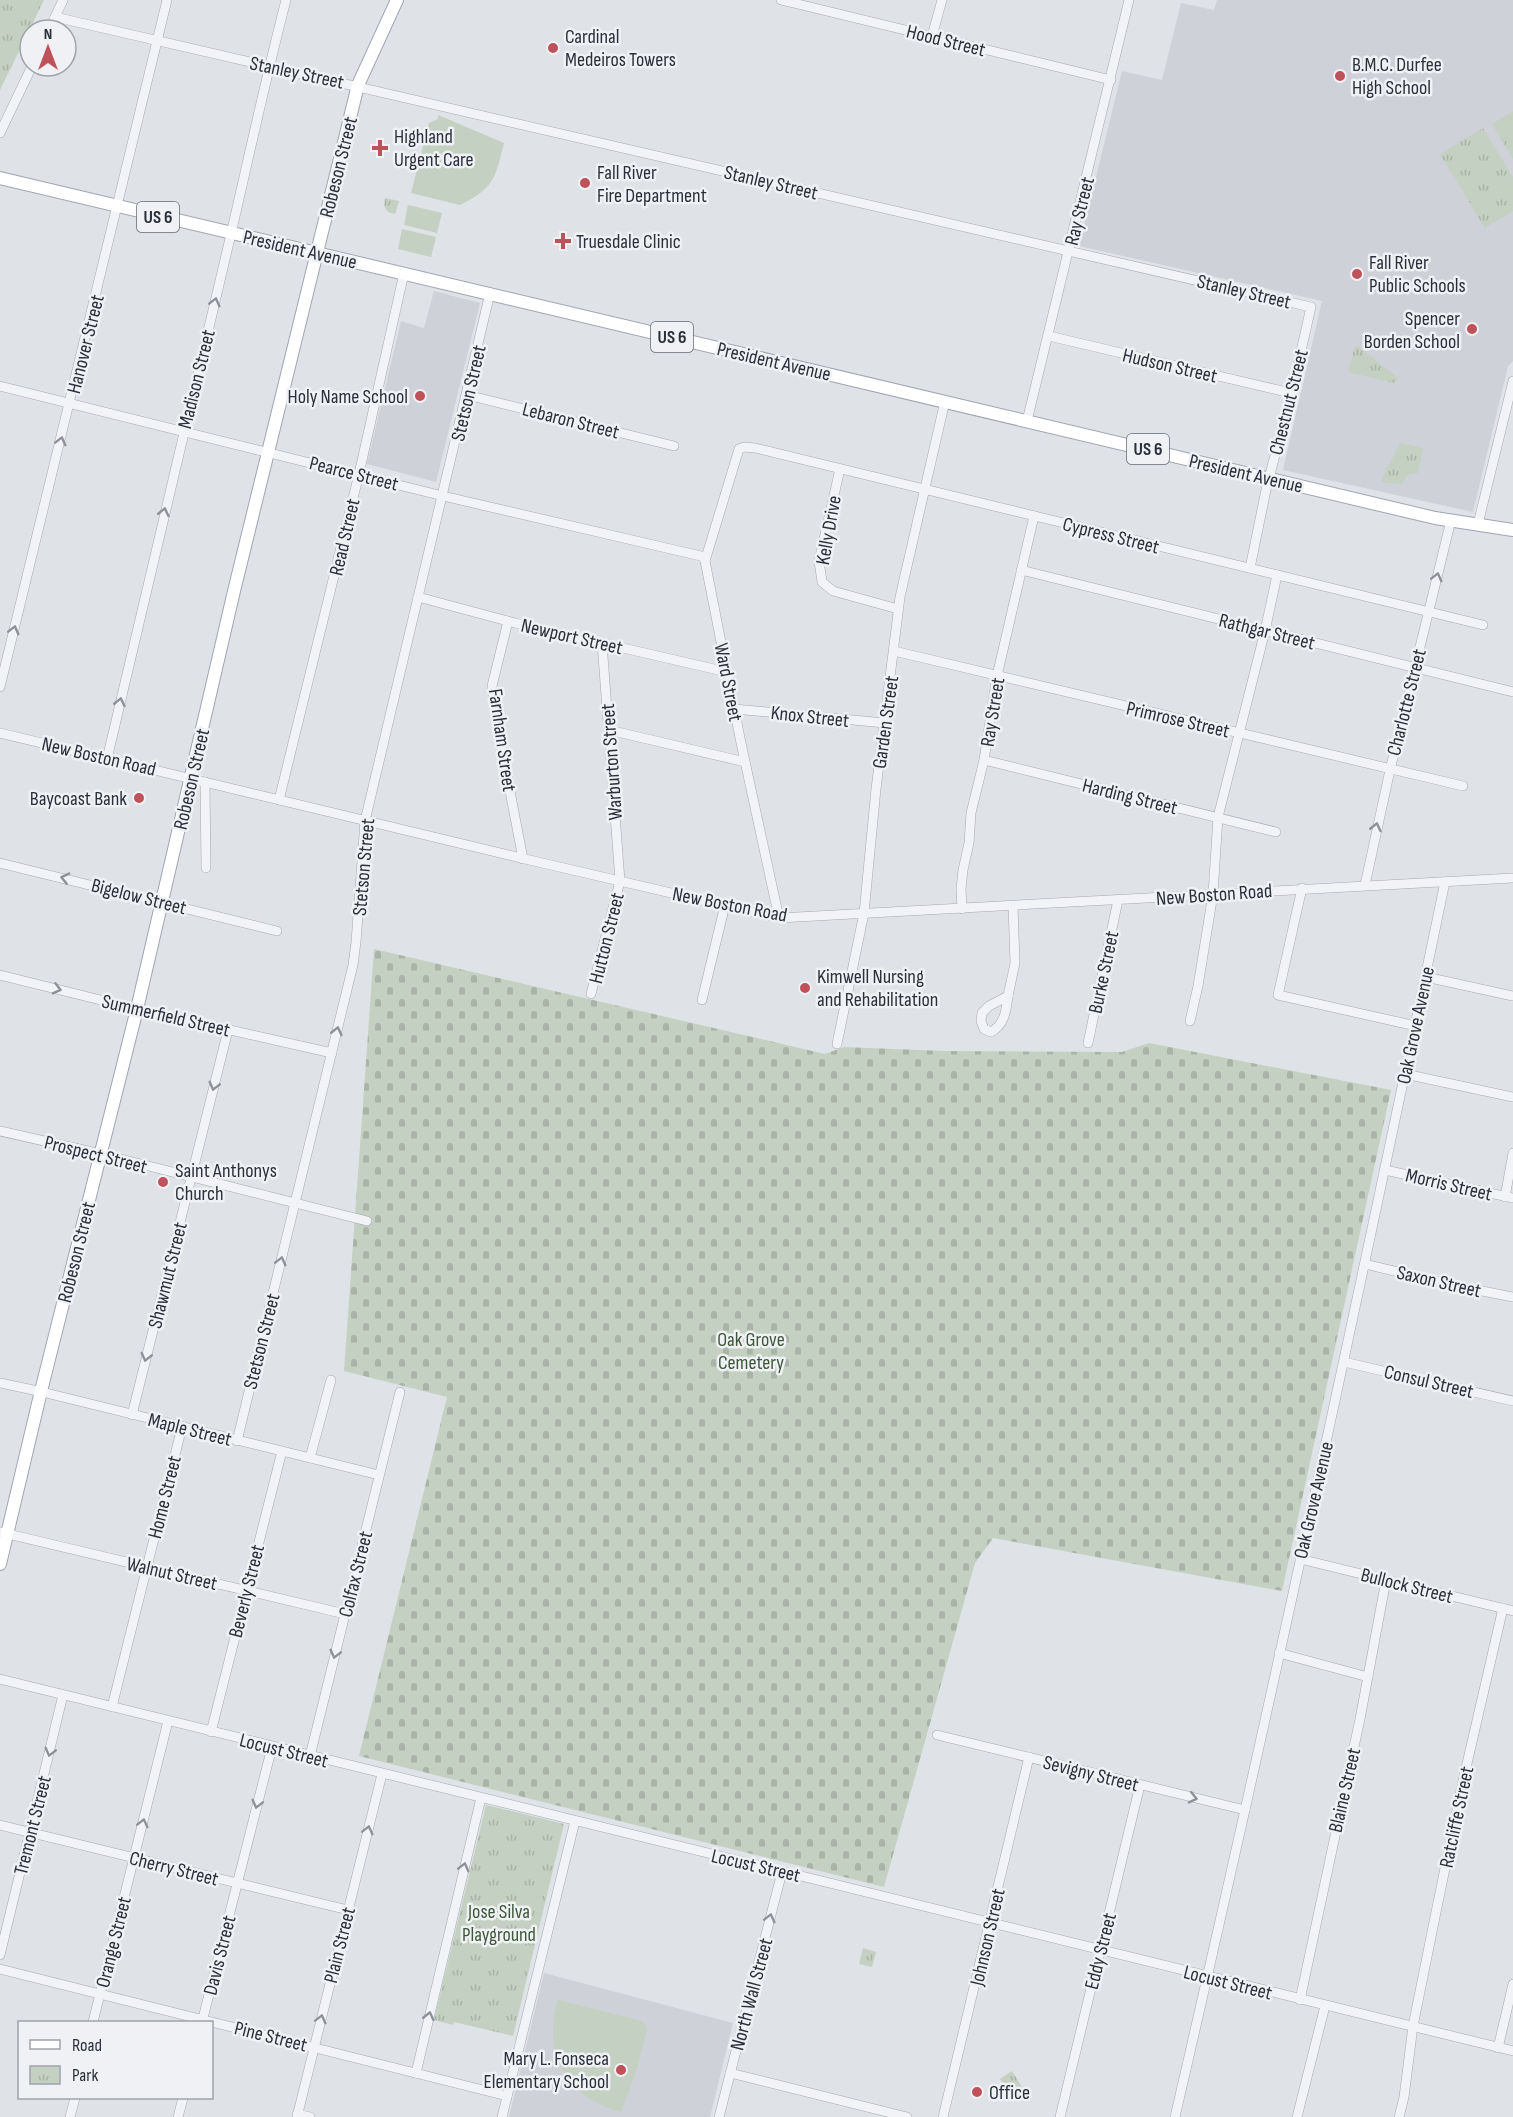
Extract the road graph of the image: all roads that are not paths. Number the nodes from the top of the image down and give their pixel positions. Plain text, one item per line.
1 (63, 0) edge
2 (167, 0) edge
3 (286, 0) edge
4 (398, 0) edge
5 (781, 0) edge
6 (942, 0) edge
7 (1129, 0) edge
8 (55, 17) joint
9 (932, 36) junction
10 (158, 41) junction
11 (269, 66) junction
12 (26, 78) edge
13 (1111, 80) junction
14 (358, 85) junction
15 (0, 133) edge
16 (0, 178) edge
17 (118, 207) junction
18 (231, 234) junction
19 (1068, 252) junction
20 (317, 253) junction
21 (404, 273) junction
22 (490, 293) junction
23 (1311, 307) joint
24 (1049, 336) junction
25 (1513, 381) edge
26 (0, 386) edge
27 (1291, 393) junction
28 (467, 395) junction
29 (945, 401) junction
30 (70, 403) junction
31 (1027, 421) junction
32 (183, 431) junction
33 (674, 446) dead end
34 (739, 449) joint
35 (269, 452) junction
36 (840, 469) junction
37 (359, 474) junction
38 (1269, 478) junction
39 (924, 489) junction
40 (443, 496) junction
41 (1034, 516) junction
42 (1450, 520) junction
43 (1478, 524) junction
44 (1513, 530) edge
45 (705, 561) junction
46 (1250, 568) junction
47 (1021, 570) junction
48 (1277, 575) junction
49 (418, 597) junction
50 (898, 609) junction
51 (1428, 612) junction
52 (508, 621) junction
53 (1484, 625) dead end
54 (1265, 631) junction
55 (602, 643) junction
56 (894, 651) junction
57 (1414, 668) junction
58 (727, 672) junction
59 (997, 676) junction
60 (0, 687) edge
61 (1513, 692) edge
62 (734, 709) junction
63 (885, 723) junction
64 (609, 730) junction
65 (0, 733) edge
66 (1238, 733) junction
67 (107, 759) junction
68 (984, 760) junction
69 (745, 762) junction
70 (1389, 770) junction
71 (191, 778) junction
72 (205, 782) junction
73 (1462, 786) dead end
74 (279, 800) junction
75 (1218, 817) junction
76 (365, 821) junction
77 (1276, 832) dead end
78 (523, 859) junction
79 (0, 863) edge
80 (206, 868) dead end
81 (1513, 878) edge
82 (620, 881) junction
83 (1445, 882) junction
84 (1365, 885) junction
85 (1302, 888) junction
86 (1213, 894) junction
87 (1118, 900) junction
88 (162, 901) junction
89 (725, 905) junction
90 (1013, 906) junction
91 (962, 909) junction
92 (864, 913) junction
93 (779, 918) junction
94 (277, 931) dead end
95 (0, 975) edge
96 (1426, 977) junction
97 (591, 994) dead end
98 (1008, 996) dead end
99 (1513, 996) edge
100 (702, 1000) dead end
101 (137, 1009) junction
102 (1190, 1022) dead end
103 (1416, 1026) junction
104 (228, 1030) junction
105 (1088, 1043) dead end
106 (837, 1044) dead end
107 (332, 1053) junction
108 (1405, 1074) junction
109 (1513, 1097) edge
110 (0, 1131) edge
111 (101, 1154) junction
112 (1513, 1154) edge
113 (1385, 1170) junction
114 (192, 1178) junction
115 (1509, 1198) edge
116 (295, 1202) junction
117 (367, 1221) dead end
118 (1365, 1264) junction
119 (1513, 1297) edge
120 (1344, 1362) junction
121 (331, 1380) dead end
122 (0, 1383) edge
123 (41, 1391) junction
124 (400, 1392) dead end
125 (1513, 1401) edge
126 (132, 1415) junction
127 (182, 1428) junction
128 (237, 1441) junction
129 (282, 1451) junction
130 (310, 1458) junction
131 (379, 1475) junction
132 (4, 1533) edge
133 (1300, 1559) junction
134 (0, 1564) edge
135 (147, 1568) junction
136 (1386, 1580) junction
137 (247, 1590) junction
138 (1503, 1608) junction
139 (1513, 1611) edge
140 (345, 1614) junction
141 (1279, 1653) junction
142 (1368, 1677) junction
143 (0, 1679) edge
144 (63, 1695) junction
145 (112, 1707) junction
146 (168, 1721) junction
147 (211, 1732) junction
148 (937, 1735) dead end
149 (272, 1747) junction
150 (310, 1756) junction
151 (1029, 1757) junction
152 (382, 1774) junction
153 (1140, 1785) junction
154 (481, 1798) junction
155 (1245, 1810) junction
156 (575, 1821) junction
157 (0, 1825) edge
158 (30, 1832) junction
159 (134, 1858) junction
160 (782, 1872) junction
161 (237, 1883) junction
162 (348, 1910) junction
163 (990, 1923) junction
164 (1101, 1949) junction
165 (0, 1955) edge
166 (0, 1969) edge
167 (1208, 1976) junction
168 (1513, 1984) edge
169 (100, 1994) junction
170 (1300, 2000) junction
171 (1325, 2006) junction
172 (93, 2021) edge
173 (202, 2021) edge
174 (213, 2024) edge
175 (1413, 2026) junction
176 (314, 2047) junction
177 (1498, 2048) junction
178 (1513, 2051) edge
179 (416, 2073) junction
180 (730, 2073) junction
181 (507, 2096) junction
182 (74, 2099) edge
183 (182, 2099) edge
184 (297, 2115) edge
185 (70, 2117) edge
186 (178, 2117) edge
187 (310, 2117) edge
188 (502, 2117) edge
189 (719, 2117) edge
190 (907, 2117) edge
191 (943, 2117) edge
192 (1060, 2117) edge
193 (1175, 2117) edge
194 (1297, 2117) edge
195 (1399, 2117) edge

1 - 8 street
2 - 10 street, Hanover Street
3 - 11 street, Madison Street
4 - 14 main road, Robeson Street
5 - 9 street, Hood Street
6 - 9 street
7 - 13 street, Ray Street
8 - 10 street, Stanley Street
9 - 13 street, Hood Street
10 - 11 street, Stanley Street
10 - 17 street, Hanover Street
11 - 14 street, Stanley Street
11 - 18 street, Madison Street
12 - 15 street
13 - 19 street, Ray Street
14 - 19 street, Stanley Street
14 - 20 main road, Robeson Street
16 - 17 main road, President Avenue / US 6
17 - 18 main road, President Avenue / US 6
17 - 30 street, Hanover Street
18 - 20 main road, President Avenue / US 6
32 -> 18 street, Madison Street
19 - 23 street, Stanley Street
19 - 24 street, Ray Street
20 - 21 main road, President Avenue / US 6
20 - 35 main road, Robeson Street
21 - 22 main road, President Avenue / US 6
21 - 37 street, Read Street
22 - 28 street, Stetson Street
22 - 29 main road, President Avenue / US 6
23 - 27 street, Chestnut Street
24 - 27 street, Hudson Street
24 - 31 street, Ray Street
25 - 43 street
26 - 30 street, Pearce Street
27 - 38 street, Chestnut Street
28 - 33 street, Lebaron Street
28 - 40 street, Stetson Street
29 - 31 main road, President Avenue / US 6
29 - 39 street, Garden Street
30 - 32 street, Pearce Street
60 -> 30 street, Hanover Street
31 - 38 main road, President Avenue / US 6
32 - 35 street, Pearce Street
67 -> 32 street, Madison Street
34 - 36 street, Cypress Street
34 - 45 street, Ward Street
35 - 37 street, Pearce Street
35 - 71 main road, Robeson Street
36 - 39 street, Cypress Street
36 - 50 street, Kelly Drive
37 - 40 street, Pearce Street
37 - 74 street, Read Street
38 - 42 main road, President Avenue / US 6
38 - 46 street, Chestnut Street
39 - 41 street, Cypress Street
39 - 50 street, Garden Street
40 - 45 street, Pearce Street
40 - 49 street, Stetson Street
41 - 46 street, Cypress Street
41 - 47 street, Ray Street
42 - 43 main road, President Avenue / US 6
51 -> 42 street, Charlotte Street
43 - 44 main road, President Avenue / US 6
45 - 58 street, Ward Street
46 - 48 street, Cypress Street
47 - 54 street, Rathgar Street
47 - 59 street, Ray Street
48 - 51 street, Cypress Street
48 - 54 street
49 - 52 street, Newport Street
49 - 76 street, Stetson Street
50 - 56 street, Garden Street
51 - 53 street, Cypress Street
51 - 57 street, Charlotte Street
52 - 55 street, Newport Street
52 - 78 street, Farnham Street
54 - 57 street, Rathgar Street
54 - 66 street
55 - 58 street, Newport Street
55 - 64 street, Warburton Street
56 - 59 street, Primrose Street
56 - 63 street, Garden Street
57 - 61 street, Rathgar Street
57 - 70 street, Charlotte Street
58 - 62 street, Ward Street
59 - 66 street, Primrose Street
59 - 68 street, Ray Street
62 - 63 street, Knox Street
62 - 69 street, Ward Street
63 - 92 street, Garden Street
64 - 69 street
64 - 82 street, Warburton Street
65 - 67 street, New Boston Road
66 - 70 street, Primrose Street
66 - 75 street
67 - 71 street, New Boston Road
68 - 75 street, Harding Street
68 - 91 street, Ray Street
69 - 93 street, Ward Street
70 - 73 street, Primrose Street
84 -> 70 street, Charlotte Street
71 - 72 street, New Boston Road
71 - 88 main road, Robeson Street
72 - 74 street, New Boston Road
72 - 80 street
74 - 76 street, New Boston Road
75 - 77 street, Harding Street
75 - 86 street
76 - 78 street, New Boston Road
107 -> 76 street, Stetson Street
78 - 82 street, New Boston Road
88 -> 79 street, Bigelow Street
81 - 83 street, New Boston Road
82 - 89 street, New Boston Road
82 - 97 street, Hutton Street
83 - 84 street, New Boston Road
83 - 96 street, Oak Grove Avenue
84 - 85 street, New Boston Road
85 - 86 street, New Boston Road
85 - 103 street
86 - 87 street, New Boston Road
86 - 102 street
87 - 90 street, New Boston Road
87 - 105 street, Burke Street
88 - 94 street, Bigelow Street
88 - 101 main road, Robeson Street
89 - 93 street, New Boston Road
89 - 100 street
90 - 91 street, New Boston Road
90 - 98 street
91 - 92 street, New Boston Road
92 - 93 street, New Boston Road
92 - 106 street, Garden Street
95 -> 101 street, Summerfield Street
96 - 99 street
96 - 103 street, Oak Grove Avenue
101 - 104 street, Summerfield Street
101 - 111 main road, Robeson Street
103 - 108 street, Oak Grove Avenue
104 - 107 street, Summerfield Street
104 -> 114 street, Shawmut Street
107 - 116 street, Stetson Street
108 - 109 street
108 - 113 street, Oak Grove Avenue
110 - 111 street, Prospect Street
111 - 114 street, Prospect Street
111 - 123 main road, Robeson Street
112 - 115 street
113 - 115 street, Morris Street
113 - 118 street, Oak Grove Avenue
114 - 116 street, Prospect Street
114 -> 126 street, Shawmut Street
116 - 117 street, Prospect Street
128 -> 116 street, Stetson Street
118 - 119 street, Saxon Street
118 - 120 street, Oak Grove Avenue
120 - 125 street, Consul Street
120 - 133 street, Oak Grove Avenue
121 - 130 street
122 - 123 street, Maple Street
123 - 126 street, Maple Street
123 - 132 main road, Robeson Street
124 - 131 street, Colfax Street
126 - 127 street, Maple Street
127 - 128 street, Maple Street
127 - 135 street, Home Street
128 - 129 street, Maple Street
129 - 130 street, Maple Street
129 - 137 street, Beverly Street
130 - 131 street, Maple Street
131 - 140 street, Colfax Street
132 - 134 main road, Robeson Street
132 - 135 street, Walnut Street
133 - 136 street, Bullock Street
133 - 141 street, Oak Grove Avenue
135 - 137 street, Walnut Street
135 - 145 street, Home Street
136 - 138 street, Bullock Street
136 - 142 street, Blaine Street
137 - 140 street, Walnut Street
137 - 147 street, Beverly Street
138 - 139 street, Bullock Street
138 - 175 street, Ratcliffe Street
140 -> 150 street, Colfax Street
141 - 142 street
141 - 155 street, Oak Grove Avenue
142 - 170 street, Blaine Street
143 - 144 street, Locust Street
144 - 145 street, Locust Street
144 -> 158 street, Tremont Street
145 - 146 street, Locust Street
146 - 147 street, Locust Street
159 -> 146 street, Orange Street
147 - 149 street, Locust Street
148 - 151 street, Sevigny Street
149 - 150 street, Locust Street
149 -> 161 street, Davis Street
150 - 152 street, Locust Street
151 - 153 street, Sevigny Street
151 - 163 street, Johnson Street
152 - 154 street, Locust Street
162 -> 152 street, Plain Street
153 -> 155 street, Sevigny Street
153 - 164 street, Eddy Street
154 - 156 street, Locust Street
179 -> 154 street
155 - 167 street, Oak Grove Avenue
156 - 160 street, Locust Street
156 - 181 street
157 - 158 street, Cherry Street
158 - 159 street, Cherry Street
158 - 165 street, Tremont Street
159 - 161 street, Cherry Street
159 - 169 street, Orange Street
160 - 163 street, Locust Street
180 -> 160 street, North Wall Street
161 - 162 street, Cherry Street
161 - 173 street, Davis Street
176 -> 162 street, Plain Street
163 - 164 street, Locust Street
163 - 191 street, Johnson Street
164 - 167 street, Locust Street
164 - 192 street, Eddy Street
166 - 169 street, Pine Street
167 - 170 street, Locust Street
167 - 193 street, Oak Grove Avenue
168 - 177 street
169 - 172 street, Orange Street
169 - 173 street, Pine Street
170 - 171 street, Locust Street
171 - 175 street, Locust Street
171 - 194 street
174 - 176 street, Pine Street
175 - 177 street, Locust Street
175 - 195 street, Ratcliffe Street
176 - 179 street, Pine Street
176 - 184 street, Plain Street
177 - 178 street, Locust Street
179 - 181 street, Pine Street
180 - 189 street, North Wall Street
180 - 190 street
181 - 188 street
182 - 185 street
183 - 186 street
184 - 187 street

